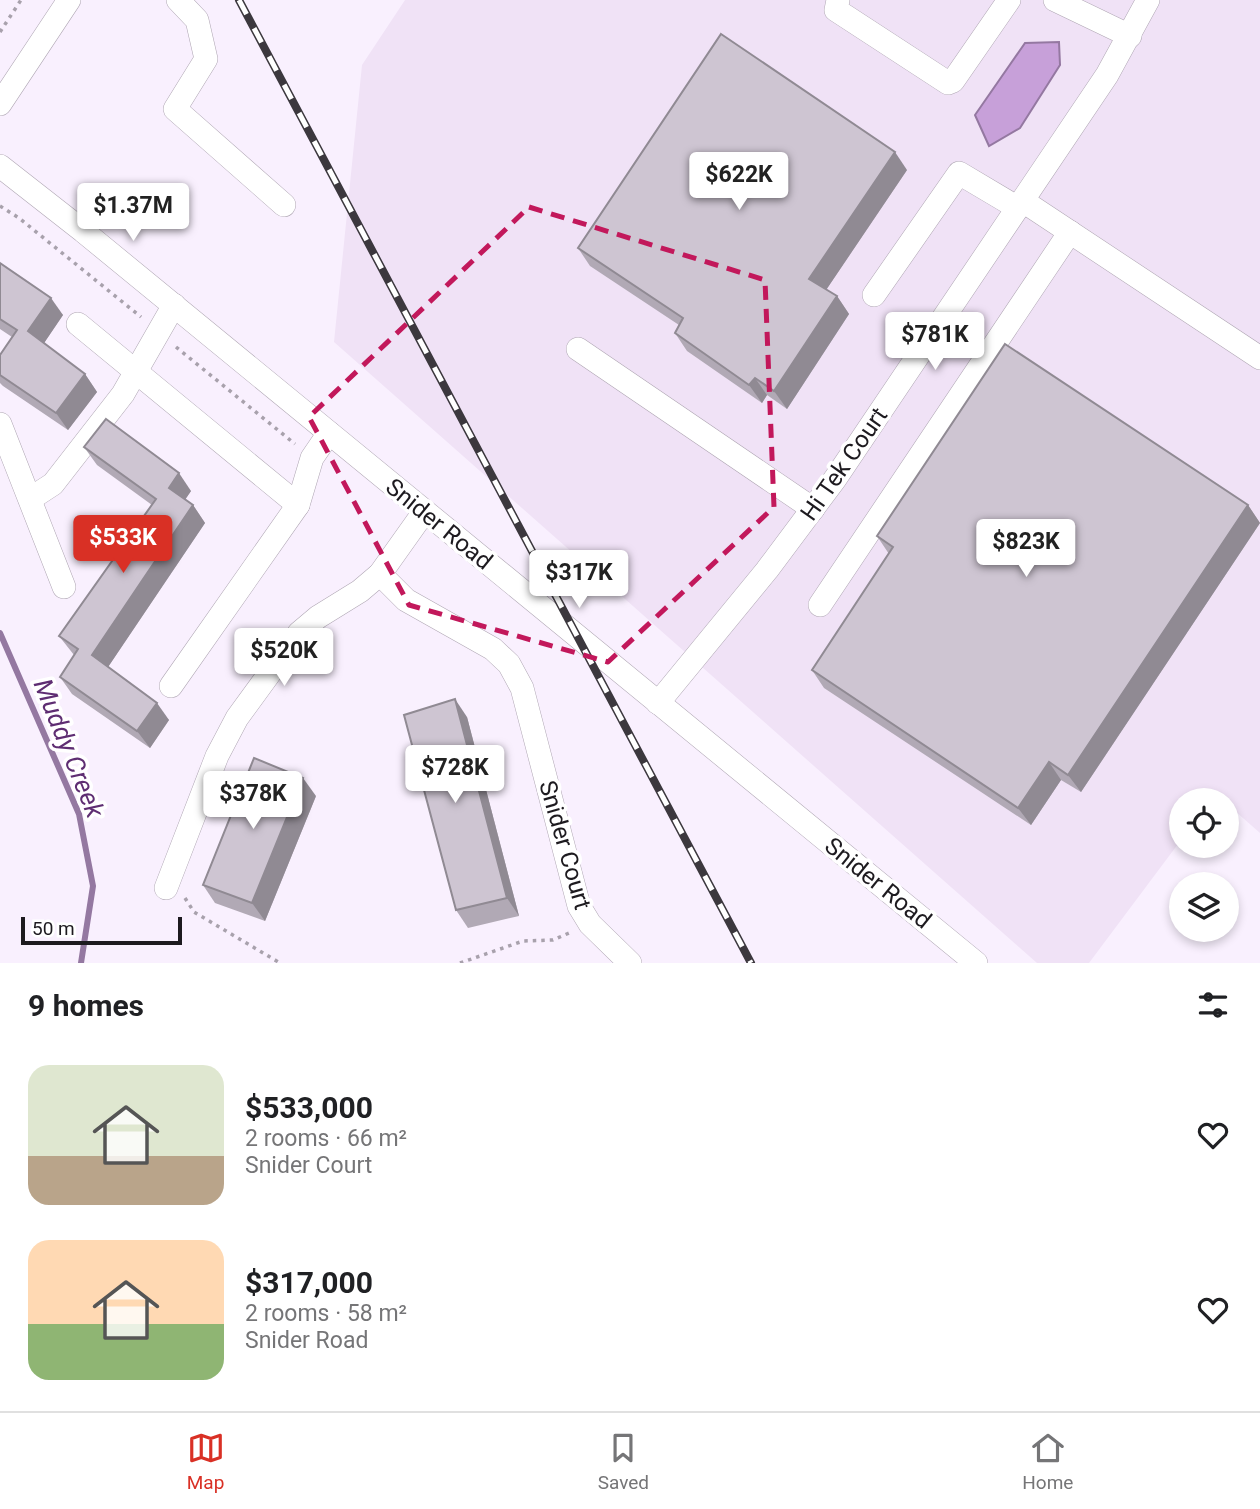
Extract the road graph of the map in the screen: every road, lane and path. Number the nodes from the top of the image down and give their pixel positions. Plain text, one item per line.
1 (21, 0) edge
2 (69, 0) edge
3 (178, 0) edge
4 (838, 0) edge
5 (1009, 0) edge
6 (1055, 0) edge
7 (1148, 0) edge
8 (0, 32) edge
9 (1130, 36) junction
10 (0, 104) edge
11 (0, 166) edge
12 (284, 205) dead end
13 (1021, 205) junction
14 (1070, 232) junction
15 (874, 295) dead end
16 (174, 305) junction
17 (78, 324) dead end
18 (579, 349) dead end
19 (1260, 358) edge
20 (135, 372) junction
21 (0, 425) edge
22 (328, 433) junction
23 (30, 499) junction
24 (298, 505) junction
25 (813, 509) junction
26 (424, 512) junction
27 (380, 574) junction
28 (64, 587) dead end
29 (820, 605) dead end
30 (171, 686) dead end
31 (658, 703) junction
32 (166, 888) joint
33 (590, 923) junction
34 (280, 963) edge
35 (460, 963) edge
36 (630, 963) edge
37 (975, 963) edge

1 - 8 path
2 - 10 street
3 - 12 street
4 - 5 street
6 - 9 street
7 - 9 street, Hi Tek Court
9 - 13 street, Hi Tek Court
11 - 16 street, Snider Road
13 - 14 street
13 - 15 street
13 - 25 street, Hi Tek Court
14 - 19 street
14 - 29 street
16 - 20 street
16 - 22 street, Snider Road
17 - 20 street
18 - 25 street
20 - 23 street
20 - 24 street
21 - 23 street
22 - 24 street
22 - 26 street, Snider Road
23 - 28 street
24 - 30 street
25 - 31 street, Hi Tek Court
26 - 27 street
26 - 31 street, Snider Road
27 - 32 street
27 - 33 street, Snider Court
31 - 37 street, Snider Road
32 - 34 path
33 - 35 path
33 - 36 street, Snider Court

